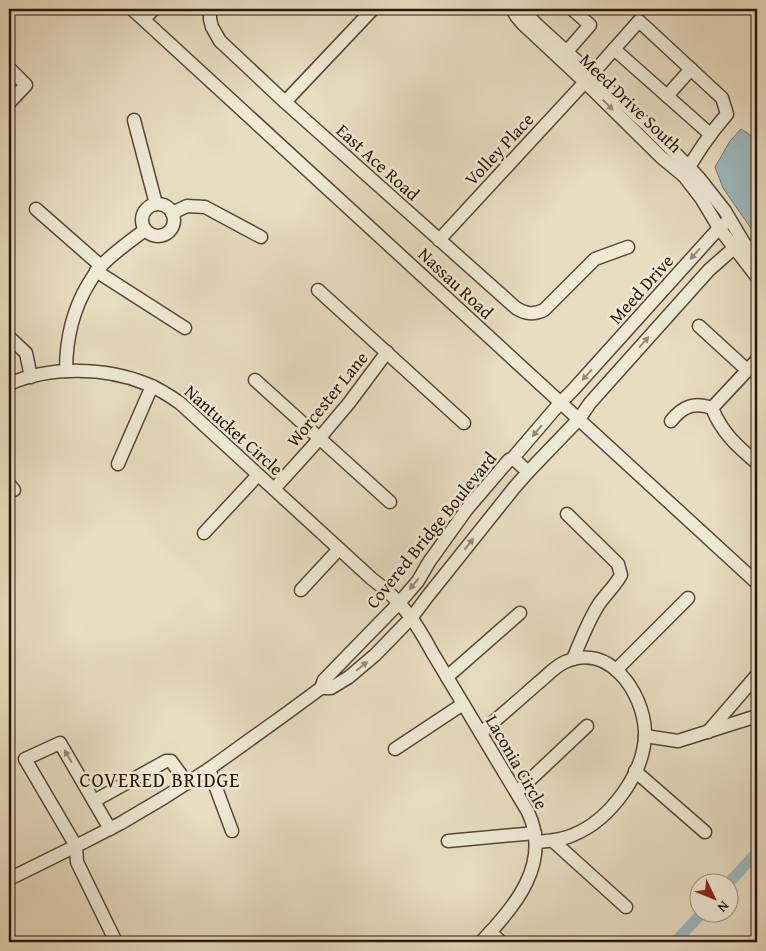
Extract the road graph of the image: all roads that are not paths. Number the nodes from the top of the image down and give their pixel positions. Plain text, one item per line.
1 (132, 9) edge
2 (154, 9) edge
3 (210, 9) edge
4 (373, 9) edge
5 (512, 9) edge
6 (523, 9) edge
7 (572, 9) edge
8 (144, 19) junction
9 (614, 49) junction
10 (563, 56) junction
11 (9, 68) edge
12 (691, 69) junction
13 (588, 78) junction
14 (667, 96) junction
15 (285, 102) junction
16 (9, 103) edge
17 (134, 120) dead end
18 (710, 134) junction
19 (687, 172) junction
20 (156, 204) junction
21 (36, 209) dead end
22 (172, 213) junction
23 (730, 220) junction
24 (719, 228) junction
25 (145, 230) junction
26 (262, 238) dead end
27 (439, 240) junction
28 (739, 245) junction
29 (628, 247) dead end
30 (757, 259) edge
31 (99, 268) junction
32 (757, 277) edge
33 (318, 290) dead end
34 (699, 326) dead end
35 (185, 328) dead end
36 (9, 338) edge
37 (387, 352) junction
38 (757, 360) edge
39 (747, 370) junction
40 (66, 371) junction
41 (30, 377) junction
42 (254, 380) dead end
43 (9, 384) edge
44 (152, 386) junction
45 (560, 403) junction
46 (712, 408) junction
47 (578, 419) junction
48 (671, 421) dead end
49 (464, 423) dead end
50 (318, 438) junction
51 (513, 458) junction
52 (757, 463) edge
53 (118, 464) dead end
54 (528, 472) junction
55 (258, 474) junction
56 (274, 489) junction
57 (390, 502) dead end
58 (567, 514) dead end
59 (204, 533) dead end
60 (339, 549) junction
61 (757, 583) edge
62 (301, 590) dead end
63 (688, 598) dead end
64 (398, 603) junction
65 (520, 613) dead end
66 (412, 617) junction
67 (573, 659) junction
68 (616, 670) junction
69 (757, 675) edge
70 (447, 677) junction
71 (321, 688) junction
72 (463, 704) junction
73 (757, 716) edge
74 (588, 726) dead end
75 (708, 732) junction
76 (481, 733) junction
77 (644, 736) junction
78 (395, 749) dead end
79 (209, 770) junction
80 (635, 771) junction
81 (187, 783) junction
82 (517, 792) junction
83 (94, 801) junction
84 (110, 829) junction
85 (232, 831) dead end
86 (705, 832) dead end
87 (536, 837) junction
88 (448, 841) dead end
89 (553, 841) junction
90 (76, 846) junction
91 (10, 875) edge
92 (626, 907) dead end
93 (490, 932) junction
94 (115, 940) dead end
95 (481, 942) edge
96 (501, 942) edge

1 - 8 street, Nassau Road
2 - 8 street
3 - 15 street, East Ace Road
4 - 15 street
5 - 10 street, Meed Drive South
6 - 10 street, Meed Drive South
7 - 10 street
8 - 45 street, Nassau Road
9 - 12 street, Volley Place
9 - 13 street, Volley Place
9 - 14 street
10 - 13 street, Meed Drive South
11 - 16 street
12 - 14 street
12 - 18 street
13 - 19 street, Meed Drive South
13 - 27 street, Volley Place
14 - 18 street
15 - 27 street, East Ace Road
17 - 20 street
18 - 19 street
19 - 23 street, Meed Drive South
19 - 24 street, Meed Drive South
20 - 22 street
20 - 25 street
21 - 31 street
22 - 25 street
22 - 26 street
23 - 24 street, Meed Drive
23 - 28 street
24 - 28 street, Meed Drive South
24 -> 45 street, Meed Drive
25 - 31 street
27 - 29 street, East Ace Road
28 - 30 street
28 - 32 street
47 -> 28 street
31 - 35 street
31 - 40 street
33 - 37 street
34 - 39 street
36 - 41 street
37 - 49 street
37 - 50 street, Worcester Lane
38 - 39 street
39 - 46 street
40 - 41 street, Nantucket Circle
40 - 44 street, Nantucket Circle
41 - 43 street, Nantucket Circle
42 - 50 street
44 - 53 street
44 - 55 street, Nantucket Circle
45 - 47 street, Nassau Road
45 -> 51 street, Meed Drive
46 - 48 street
46 - 52 street
47 - 54 street
47 - 61 street, Nassau Road
50 - 56 street, Worcester Lane
50 - 57 street
51 - 54 street, Covered Bridge Boulevard
51 -> 64 street, Covered Bridge Boulevard
66 -> 54 street, Covered Bridge Boulevard
55 - 56 street, Nantucket Circle
55 - 59 street
56 - 60 street, Nantucket Circle
58 - 67 street
60 - 62 street
60 - 64 street, Nantucket Circle
63 - 68 street
64 - 66 street, Laconia Circle
64 - 71 street, Covered Bridge Boulevard
65 - 70 street
66 - 70 street, Laconia Circle
71 -> 66 street, Covered Bridge Boulevard
67 - 68 street
67 - 76 street
68 - 77 street
69 - 75 street
70 - 72 street, Laconia Circle
71 - 79 street, Covered Bridge Boulevard
72 - 76 street, Laconia Circle
72 - 78 street
73 - 75 street
74 - 82 street
75 - 77 street
76 - 82 street, Laconia Circle
77 - 80 street
79 - 81 street, Covered Bridge Boulevard
79 - 85 street
80 - 86 street
80 - 89 street
81 - 83 street
81 - 84 street, Covered Bridge Boulevard
82 - 87 street, Laconia Circle
83 - 84 street
83 -> 90 street
84 - 90 street, Covered Bridge Boulevard
87 - 88 street
87 - 89 street
87 - 93 street, Laconia Circle
89 - 92 street
90 - 91 street, Covered Bridge Boulevard
90 - 94 street
93 - 95 street, Laconia Circle
93 - 96 street

